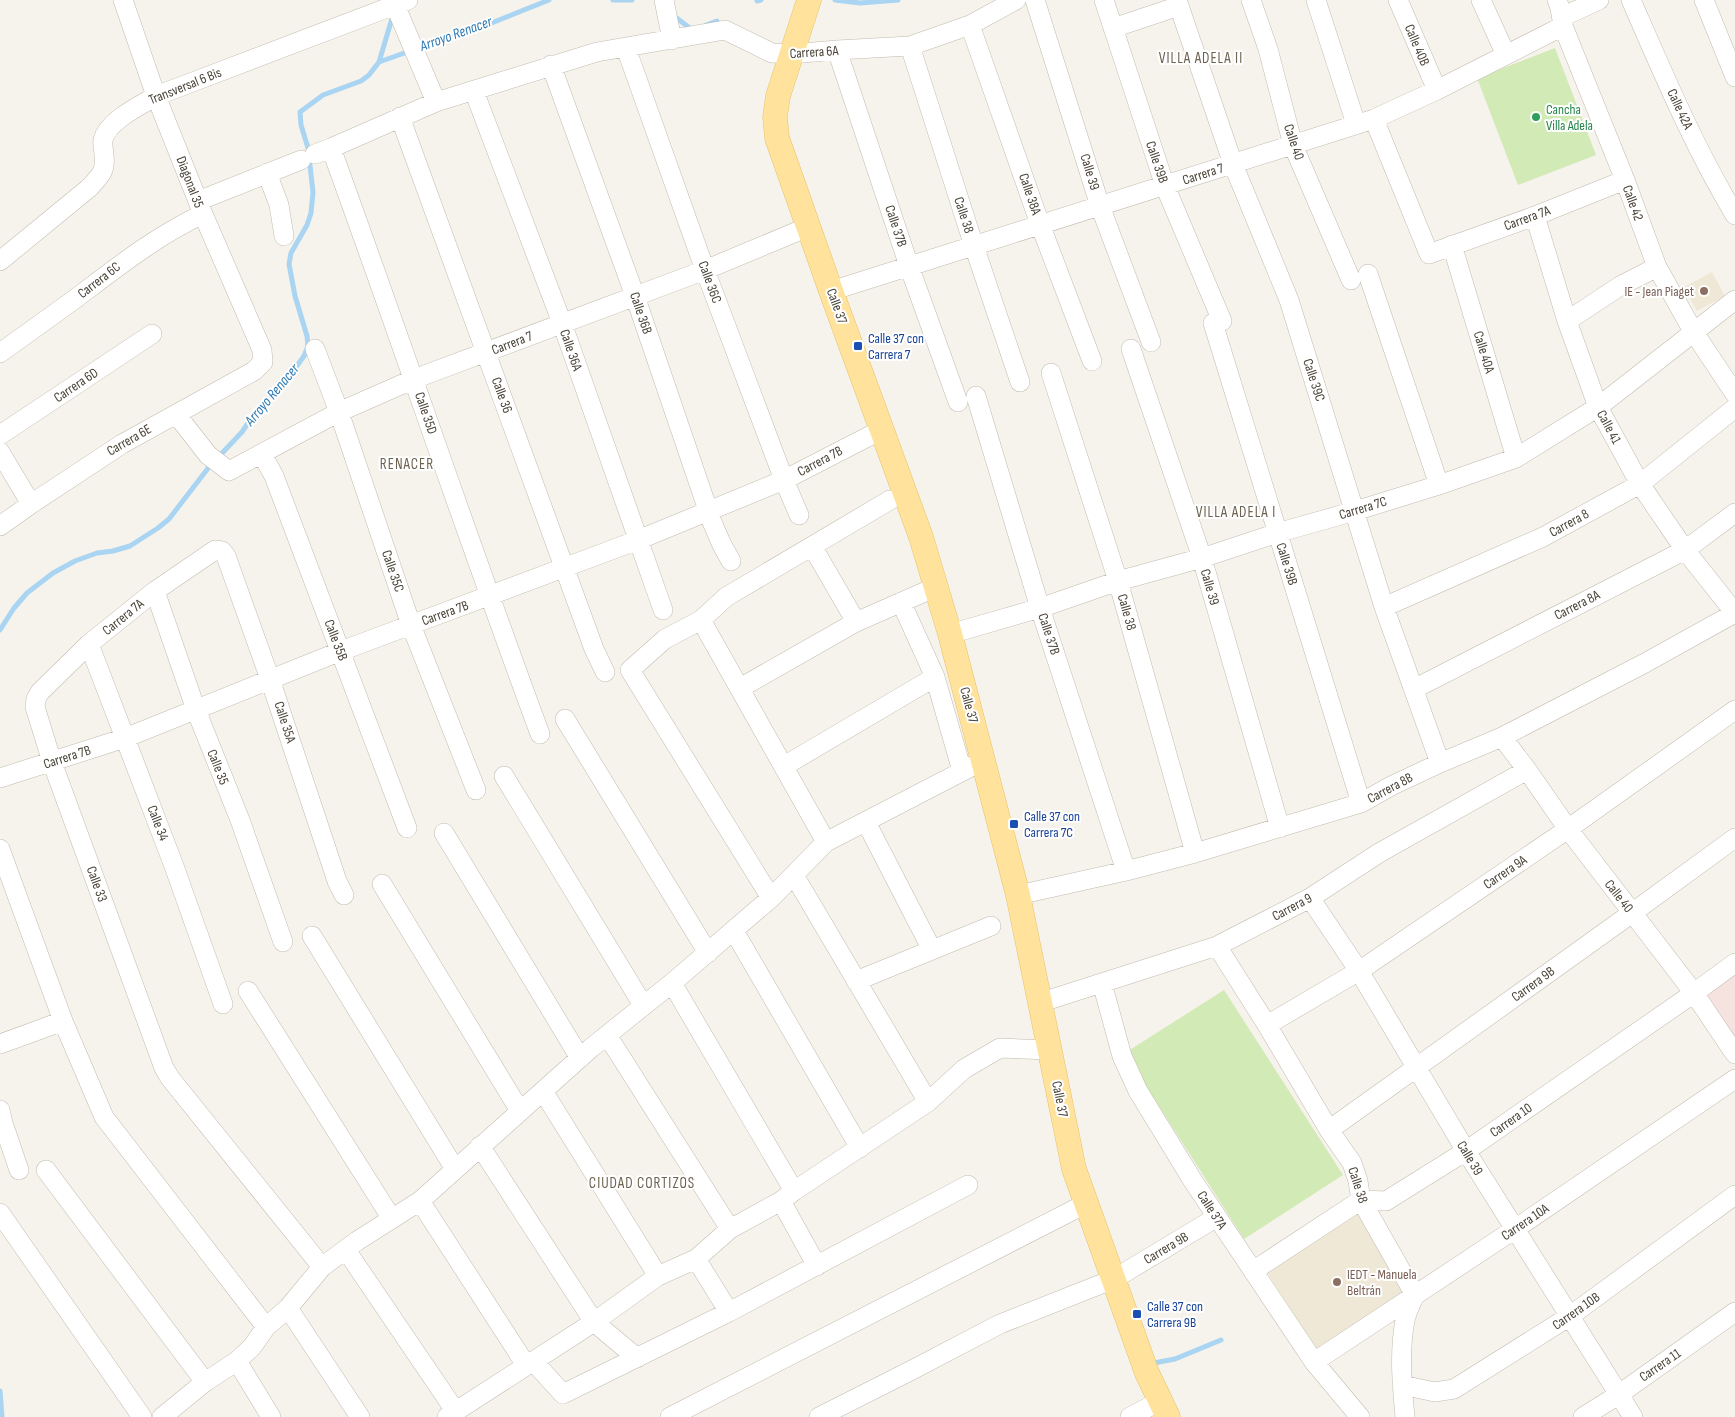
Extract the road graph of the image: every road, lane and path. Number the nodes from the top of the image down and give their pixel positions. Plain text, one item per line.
1 (664, 0) edge
2 (809, 0) edge
3 (1016, 0) edge
4 (1036, 0) edge
5 (1104, 0) edge
6 (1251, 0) edge
7 (1316, 0) edge
8 (1398, 0) edge
9 (1481, 0) edge
10 (1599, 0) edge
11 (1631, 0) edge
12 (1704, 0) edge
13 (128, 2) edge
14 (399, 2) edge
15 (1178, 3) edge
16 (1560, 14) edge
17 (970, 25) junction
18 (1113, 28) junction
19 (672, 40) junction
20 (910, 46) junction
21 (626, 48) junction
22 (837, 50) junction
23 (791, 54) junction
24 (1506, 55) junction
25 (550, 65) junction
26 (1735, 78) edge
27 (1436, 90) junction
28 (474, 91) junction
29 (156, 96) junction
30 (436, 102) junction
31 (400, 118) junction
32 (1374, 119) junction
33 (1356, 124) junction
34 (1293, 145) junction
35 (316, 154) junction
36 (1233, 164) junction
37 (267, 173) junction
38 (1624, 180) junction
39 (1165, 186) junction
40 (1100, 206) junction
41 (200, 207) junction
42 (1735, 215) edge
43 (1535, 216) junction
44 (1040, 224) junction
45 (808, 227) junction
46 (284, 236) dead end
47 (1452, 245) junction
48 (974, 246) junction
49 (3, 254) edge
50 (909, 266) junction
51 (1657, 267) junction
52 (705, 270) junction
53 (831, 291) junction
54 (635, 296) junction
55 (1735, 300) edge
56 (1568, 321) junction
57 (562, 323) junction
58 (1693, 331) junction
59 (152, 334) dead end
60 (1151, 342) dead end
61 (1131, 348) dead end
62 (315, 349) dead end
63 (0, 353) edge
64 (486, 353) junction
65 (1092, 361) dead end
66 (263, 362) joint
67 (1051, 372) dead end
68 (414, 380) junction
69 (1020, 382) dead end
70 (1735, 394) edge
71 (1598, 407) junction
72 (1735, 408) edge
73 (339, 412) junction
74 (176, 414) junction
75 (882, 429) junction
76 (0, 436) edge
77 (0, 452) edge
78 (262, 454) junction
79 (1516, 458) junction
80 (784, 480) junction
81 (1640, 484) junction
82 (1439, 485) junction
83 (890, 500) dead end
84 (31, 504) junction
85 (1355, 511) junction
86 (709, 512) junction
87 (1735, 513) edge
88 (799, 515) dead end
89 (0, 526) edge
90 (1277, 533) junction
91 (638, 540) junction
92 (812, 546) junction
93 (1685, 550) junction
94 (222, 551) joint
95 (1202, 558) junction
96 (731, 561) dead end
97 (564, 568) junction
98 (1118, 581) junction
99 (936, 586) junction
100 (155, 591) junction
101 (489, 597) junction
102 (901, 602) junction
103 (1384, 607) junction
104 (1040, 608) junction
105 (663, 610) dead end
106 (1735, 613) edge
107 (701, 620) junction
108 (856, 622) junction
109 (411, 625) junction
110 (950, 634) junction
111 (89, 644) junction
112 (341, 651) junction
113 (605, 672) dead end
114 (935, 677) junction
115 (270, 679) junction
116 (740, 688) junction
117 (1414, 689) junction
118 (36, 699) joint
119 (196, 710) junction
120 (1735, 710) edge
121 (565, 719) dead end
122 (540, 734) dead end
123 (1502, 737) junction
124 (125, 738) junction
125 (984, 760) junction
126 (52, 762) junction
127 (1440, 763) junction
128 (784, 766) junction
129 (1527, 770) junction
130 (962, 771) junction
131 (504, 776) dead end
132 (0, 778) edge
133 (476, 790) dead end
134 (1361, 803) junction
135 (866, 822) junction
136 (407, 828) dead end
137 (1280, 828) junction
138 (1568, 829) junction
139 (444, 833) dead end
140 (1735, 838) edge
141 (826, 842) junction
142 (0, 849) edge
143 (1195, 853) junction
144 (1126, 871) junction
145 (794, 875) junction
146 (382, 884) dead end
147 (344, 895) dead end
148 (1018, 895) junction
149 (771, 898) junction
150 (1310, 898) junction
151 (1632, 913) junction
152 (991, 926) dead end
153 (734, 930) junction
154 (312, 936) dead end
155 (283, 942) dead end
156 (1217, 946) junction
157 (932, 950) junction
158 (708, 953) junction
159 (1735, 962) edge
160 (1360, 971) junction
161 (856, 981) junction
162 (672, 983) junction
163 (1102, 983) junction
164 (248, 991) dead end
165 (1694, 994) junction
166 (1039, 1003) junction
167 (223, 1004) dead end
168 (643, 1005) junction
169 (64, 1021) junction
170 (1268, 1025) junction
171 (607, 1035) junction
172 (0, 1044) edge
173 (1050, 1050) junction
174 (1735, 1054) edge
175 (580, 1058) junction
176 (1417, 1067) junction
177 (1735, 1079) edge
178 (543, 1091) junction
179 (928, 1102) junction
180 (0, 1110) edge
181 (520, 1111) junction
182 (1330, 1130) junction
183 (480, 1146) junction
184 (860, 1148) junction
185 (1466, 1151) junction
186 (455, 1169) junction
187 (19, 1170) dead end
188 (46, 1170) dead end
189 (968, 1185) dead end
190 (1735, 1195) edge
191 (787, 1196) junction
192 (1361, 1200) junction
193 (420, 1201) junction
194 (1087, 1203) junction
195 (0, 1213) edge
196 (1217, 1217) junction
197 (392, 1219) junction
198 (1515, 1229) junction
199 (730, 1230) junction
200 (346, 1250) junction
201 (696, 1259) junction
202 (817, 1266) junction
203 (322, 1267) junction
204 (1253, 1271) junction
205 (658, 1276) junction
206 (1114, 1279) junction
207 (1415, 1295) junction
208 (288, 1308) junction
209 (729, 1312) junction
210 (1735, 1312) edge
211 (1570, 1316) junction
212 (594, 1322) junction
213 (266, 1327) junction
214 (637, 1358) junction
215 (237, 1361) junction
216 (1314, 1362) junction
217 (530, 1363) junction
218 (205, 1382) junction
219 (1402, 1385) junction
220 (1618, 1395) junction
221 (1164, 1409) edge
222 (451, 1414) edge
223 (166, 1416) edge
224 (142, 1417) edge
225 (271, 1417) edge
226 (360, 1417) edge
227 (670, 1417) edge
228 (819, 1417) edge
229 (1130, 1417) edge
230 (1360, 1417) edge
231 (1405, 1417) edge
232 (1583, 1417) edge
233 (1633, 1417) edge

1 - 19 street
2 - 23 main road, Calle 37
3 - 17 street, Carrera 6A
4 - 40 street, Calle 39
5 - 18 street, Calle 39B
6 - 34 street, Calle 40
7 - 33 street
8 - 27 street, Calle 40B
9 - 24 street
10 - 16 street, Carrera 7
11 - 42 street, Calle 42A
12 - 26 street
13 - 29 street, Diagonal 35
14 - 29 street, Transversal 6 Bis
14 - 30 street
15 - 18 street
15 - 36 street, Calle 39C
16 - 24 street, Carrera 7
16 - 38 street, Calle 42
17 - 20 street, Carrera 6A
17 - 44 street, Calle 38A
18 - 39 street, Calle 39B
19 - 21 street, Carrera 6A
19 - 23 street, Carrera 6A
20 - 22 street, Carrera 6A
20 - 48 street, Calle 38
21 - 25 street, Carrera 6A
21 - 52 street, Calle 36C
22 - 23 street, Carrera 6A
22 - 50 street, Calle 37B
23 - 45 main road, Calle 37
24 - 27 street, Carrera 7
25 - 28 street, Carrera 6A
25 - 54 street, Calle 36B
27 - 32 street, Carrera 7
28 - 30 street, Carrera 6A
28 - 57 street, Calle 36A
29 - 41 street, Diagonal 35
29 - 49 street, Transversal 6 Bis
30 - 31 street, Carrera 6A
31 - 35 street, Carrera 6C
31 - 64 street, Calle 36
32 - 33 street, Carrera 7
32 - 47 street, Carrera 7A
33 - 34 street, Carrera 7
34 - 36 street, Carrera 7
34 - 82 street, Calle 40
35 - 37 street, Carrera 6C
35 - 68 street, Calle 35D
36 - 39 street, Carrera 7
36 - 85 street, Calle 39C
37 - 41 street, Carrera 6C
37 - 46 street
38 - 43 street, Carrera 7A
38 - 51 street, Calle 42
39 - 40 street, Carrera 7
39 - 90 street, Calle 39B
40 - 44 street, Carrera 7
40 - 60 street, Calle 39
41 - 63 street, Carrera 6C
41 - 66 street, Diagonal 35
43 - 47 street, Carrera 7A
43 - 56 street, Calle 41
44 - 48 street, Carrera 7
44 - 65 street, Calle 38A
45 - 52 street, Carrera 7
45 - 53 main road, Calle 37
47 - 79 street, Calle 40A
48 - 50 street, Carrera 7
48 - 69 street, Calle 38
50 - 53 street, Carrera 7
50 - 104 street, Calle 37B
51 - 56 street
51 - 58 street, Calle 42
52 - 54 street, Carrera 7
52 - 80 street, Calle 36C
53 - 75 main road, Calle 37
54 - 57 street, Carrera 7
54 - 86 street, Calle 36B
55 - 58 street, Carrera 7C
56 - 71 street, Calle 41
57 - 64 street, Carrera 7
57 - 91 street, Calle 36A
58 - 70 street, Calle 42
58 - 71 street, Carrera 7C
59 - 76 street, Carrera 6D
61 - 95 street, Calle 39
62 - 73 street, Calle 35C
64 - 68 street, Carrera 7
64 - 97 street, Calle 36
66 - 74 street, Carrera 6E
67 - 98 street, Calle 38
68 - 73 street, Carrera 7
68 - 101 street, Calle 35D
71 - 79 street, Carrera 7C
71 - 81 street, Calle 41
72 - 81 street, Carrera 8
73 - 78 street, Carrera 7
73 - 109 street, Calle 35C
74 - 78 street, Carrera 7
74 - 84 street, Carrera 6E
75 - 80 street, Carrera 7B
75 - 99 main road, Calle 37
77 - 84 street
78 - 112 street, Calle 35B
79 - 82 street, Carrera 7C
80 - 86 street, Carrera 7B
80 - 88 street, Calle 36C
81 - 93 street, Calle 41
81 - 103 street, Carrera 8
82 - 85 street, Carrera 7C
83 - 92 street
84 - 89 street, Carrera 6E
85 - 90 street, Carrera 7C
85 - 103 street, Calle 39C
86 - 91 street, Carrera 7B
86 - 96 street, Calle 36B
87 - 93 street, Carrera 8A
90 - 95 street, Carrera 7C
90 - 134 street, Calle 39B
91 - 97 street, Carrera 7B
91 - 105 street, Calle 36A
92 - 107 street
92 - 108 street
93 - 106 street, Calle 41
93 - 117 street, Carrera 8A
94 - 100 street, Carrera 7A
94 - 115 street, Calle 35A
95 - 98 street, Carrera 7C
95 - 137 street, Calle 39
97 - 101 street, Carrera 7B
97 - 113 street, Calle 36
98 - 104 street, Carrera 7C
98 - 143 street, Calle 38
99 - 102 street
99 - 110 main road, Calle 37
100 - 111 street, Carrera 7A
100 - 119 street, Calle 35
101 - 109 street, Carrera 7B
101 - 122 street, Calle 35D
102 - 108 street
102 - 114 street
103 - 117 street, Calle 39C
104 - 110 street, Carrera 7C
104 - 144 street, Calle 37B
106 - 123 street, Carrera 8B
107 - 116 street
107 - 149 street
108 - 116 street
109 - 112 street, Carrera 7B
109 - 133 street, Calle 35C
110 - 125 main road, Calle 37
111 - 118 street, Carrera 7A
111 - 124 street, Calle 34
112 - 115 street, Carrera 7B
112 - 136 street, Calle 35B
114 - 128 street
114 - 130 street
115 - 119 street, Carrera 7B
115 - 147 street, Calle 35A
116 - 128 street
117 - 127 street, Calle 39C
118 - 126 street, Calle 33
119 - 124 street, Carrera 7B
119 - 155 street, Calle 35
120 - 138 street, Carrera 9A
121 - 158 street
123 - 127 street, Carrera 8B
123 - 129 street, Calle 40
124 - 126 street, Carrera 7B
124 - 167 street, Calle 34
125 - 130 street
125 - 148 main road, Calle 37
126 - 132 street, Carrera 7B
126 - 203 street, Calle 33
127 - 134 street, Carrera 8B
128 - 141 street
129 - 138 street, Calle 40
129 - 150 street, Carrera 9
130 - 135 street
131 - 168 street
134 - 137 street, Carrera 8B
135 - 141 street
135 - 157 street
137 - 143 street, Carrera 8B
138 - 151 street, Calle 40
138 - 160 street, Carrera 9A
139 - 175 street
140 - 151 street, Carrera 9B
141 - 145 street
142 - 169 street
143 - 144 street, Carrera 8B
144 - 148 street, Carrera 8B
145 - 149 street
145 - 161 street
146 - 181 street
148 - 166 main road, Calle 37
149 - 153 street
150 - 156 street, Carrera 9
150 - 160 street, Calle 39
151 - 165 street, Calle 40
151 - 176 street, Carrera 9B
152 - 157 street
153 - 158 street
153 - 184 street
154 - 186 street
156 - 163 street, Carrera 9
156 - 170 street, Calle 38
157 - 161 street
158 - 162 street
159 - 165 street, Carrera 10
160 - 170 street, Carrera 9A
160 - 176 street, Calle 39
161 - 179 street
162 - 168 street
162 - 191 street
163 - 166 street, Carrera 9
163 - 196 street, Calle 37A
164 - 197 street
165 - 174 street, Calle 40
165 - 185 street, Carrera 10
166 - 173 main road, Calle 37
168 - 171 street
169 - 172 street
169 - 213 street
170 - 182 street, Calle 38
171 - 175 street
171 - 199 street
173 - 179 street
173 - 194 main road, Calle 37
175 - 178 street
176 - 182 street, Carrera 9B
176 - 185 street, Calle 39
177 - 198 street, Carrera 10A
178 - 181 street
178 - 205 street
179 - 184 street
180 - 187 street
181 - 183 street
182 - 192 street, Calle 38
183 - 186 street
183 - 212 street
184 - 191 street
185 - 192 street, Carrera 10
185 - 198 street, Calle 39
186 - 193 street
188 - 218 street
189 - 202 street
190 - 211 street, Carrera 10B
191 - 199 street
191 - 202 street
192 - 204 street
192 - 207 street, Calle 38
193 - 197 street
193 - 217 street
194 - 206 main road, Calle 37
194 - 227 street
195 - 224 street
196 - 204 street, Calle 37A
196 - 206 street, Carrera 9B
197 - 200 street
198 - 207 street, Carrera 10A
198 - 211 street, Calle 39
199 - 201 street
200 - 203 street
200 - 222 street
201 - 205 street
201 - 209 street
202 - 209 street
203 - 208 street
204 - 216 street, Calle 37A
205 - 212 street
206 - 221 main road, Calle 37
206 - 228 street, Carrera 9B
207 - 216 street, Carrera 10A
207 - 219 street
208 - 213 street
208 - 226 street
209 - 214 street
210 - 220 street, Carrera 11
211 - 219 street, Carrera 10B
211 - 220 street, Calle 39
212 - 214 street
212 - 217 street
213 - 215 street
214 - 217 street
215 - 218 street
215 - 225 street
216 - 230 street, Calle 37A
217 - 222 street
218 - 223 street
219 - 231 street
220 - 232 street, Carrera 11
220 - 233 street, Calle 39
221 - 229 street

